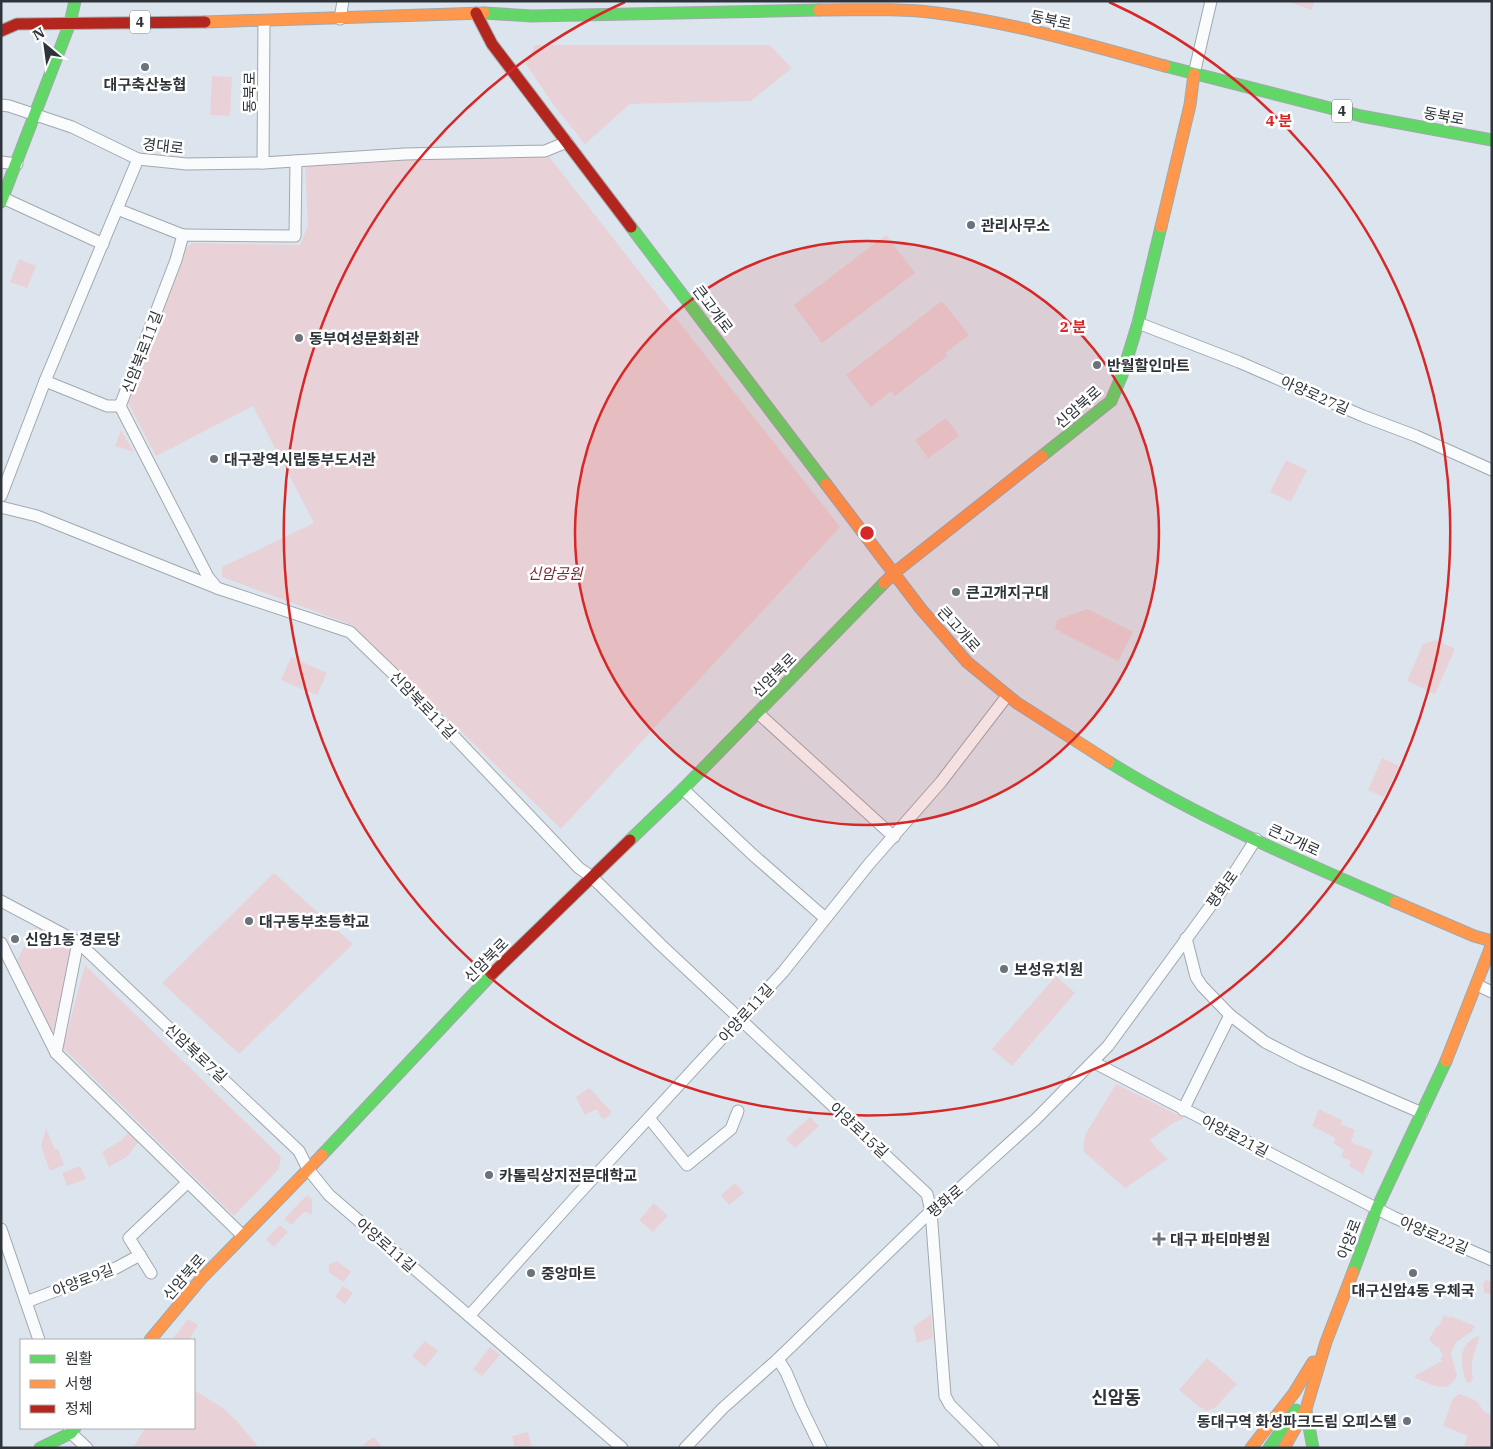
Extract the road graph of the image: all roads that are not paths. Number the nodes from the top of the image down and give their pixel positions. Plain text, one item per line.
1 (75, 1) edge
2 (343, 1) edge
3 (1211, 1) edge
4 (702, 7) edge
5 (476, 13) junction
6 (1, 16) edge
7 (340, 19) junction
8 (264, 21) junction
9 (70, 23) junction
10 (17, 24) junction
11 (1, 31) edge
12 (1194, 74) junction
13 (1, 105) edge
14 (36, 114) junction
15 (1492, 140) edge
16 (567, 142) junction
17 (138, 159) junction
18 (296, 161) junction
19 (1, 162) edge
20 (263, 163) junction
21 (17, 164) junction
22 (2, 200) edge
23 (117, 209) junction
24 (184, 235) junction
25 (104, 244) junction
26 (1138, 323) junction
27 (45, 381) junction
28 (120, 406) junction
29 (1492, 470) edge
30 (1, 496) edge
31 (1, 507) edge
32 (894, 573) junction
33 (217, 588) junction
34 (1007, 696) junction
35 (758, 713) junction
36 (684, 789) junction
37 (894, 837) junction
38 (1256, 839) junction
39 (592, 878) junction
40 (1, 900) edge
41 (825, 918) junction
42 (1186, 938) junction
43 (78, 942) junction
44 (1492, 942) edge
45 (1, 943) edge
46 (1477, 985) junction
47 (1492, 992) edge
48 (1230, 1014) junction
49 (741, 1020) junction
50 (56, 1053) junction
51 (1093, 1062) junction
52 (1183, 1110) junction
53 (738, 1111) dead end
54 (1422, 1113) junction
55 (649, 1118) junction
56 (308, 1169) junction
57 (188, 1182) junction
58 (1377, 1208) junction
59 (932, 1211) junction
60 (1, 1229) edge
61 (242, 1235) junction
62 (140, 1255) junction
63 (1492, 1260) edge
64 (151, 1273) dead end
65 (26, 1302) junction
66 (469, 1316) junction
67 (39, 1339) edge
68 (151, 1339) edge
69 (1326, 1342) junction
70 (778, 1359) junction
71 (1314, 1380) junction
72 (1306, 1411) junction
73 (72, 1429) edge
74 (1308, 1429) junction
75 (40, 1448) edge
76 (87, 1448) edge
77 (622, 1448) edge
78 (685, 1448) edge
79 (821, 1448) edge
80 (993, 1448) edge
81 (1251, 1448) edge
82 (1269, 1448) edge
83 (1284, 1448) edge
84 (1313, 1448) edge
85 (1318, 1448) edge

1 - 9 main road
2 - 7 street
3 - 12 street
4 - 5 main road, 동북로 / 4
4 - 12 main road, 동북로 / 4
5 - 7 main road, 동북로 / 4
5 - 16 main road, 큰고개로
6 - 10 main road, 동북로 / 4
7 - 8 main road, 동북로 / 4
8 - 9 main road, 동북로 / 4
8 - 20 street, 동북로
9 - 10 main road, 동북로 / 4
9 - 14 main road
10 - 11 main road, 동북로 / 4
12 - 15 main road, 동북로 / 4
12 - 26 main road, 신암북로
13 - 14 street, 경대로
14 - 17 street, 경대로
14 - 21 main road
16 - 18 street
16 - 32 main road, 큰고개로
17 - 20 street, 경대로
17 - 23 street
18 - 20 street, 경대로
18 - 24 street
19 - 21 street
21 - 22 main road
22 - 25 street
23 - 24 street
23 - 25 street
24 - 28 street, 신암북로11길
25 - 27 street
26 - 29 street, 아양로27길
26 - 32 main road, 신암북로
27 - 28 street
27 - 30 street
28 - 33 street, 신암북로11길
31 - 33 street, 신암북로11길
32 - 34 main road, 큰고개로
32 - 35 main road, 신암북로
33 - 39 street, 신암북로11길
34 - 37 street, 아양로11길
34 - 38 main road, 큰고개로
35 - 36 main road, 신암북로
35 - 37 street
36 - 39 main road, 신암북로
36 - 41 street
37 - 41 street, 아양로11길
38 - 42 street, 평화로
38 - 44 main road, 큰고개로
39 - 49 street, 아양로15길
39 - 56 main road, 신암북로
40 - 43 street, 신암북로7길
41 - 49 street, 아양로11길
42 - 48 street
42 - 51 street, 평화로
43 - 50 street
43 - 56 street, 신암북로7길
44 - 46 main road, 아양로
45 - 50 street
46 - 47 street
46 - 54 main road, 아양로
48 - 52 street
48 - 54 street
49 - 55 street, 아양로11길
49 - 59 street, 아양로15길
50 - 57 street
51 - 52 street, 아양로21길
51 - 59 street, 평화로
52 - 58 street, 아양로21길
53 - 55 street
54 - 58 main road, 아양로
55 - 66 street, 아양로11길
56 - 61 main road, 신암북로
56 - 66 street, 아양로11길
57 - 61 street
57 - 62 street, 신암북로
58 - 63 street, 아양로22길
58 - 69 main road, 아양로
59 - 70 street, 평화로
59 - 80 street, 아양로15길
60 - 65 street
61 - 68 main road, 신암북로
62 - 64 street, 신암북로
62 - 65 street, 아양로9길
65 - 67 street
66 - 77 street, 아양로11길
69 - 71 main road, 아양로
69 - 81 main road
70 - 78 street, 평화로
70 - 79 street
71 - 72 main road
71 - 82 main road
72 - 74 main road
72 - 83 main road
73 - 75 main road
73 - 76 street
74 - 84 main road
74 - 85 main road

